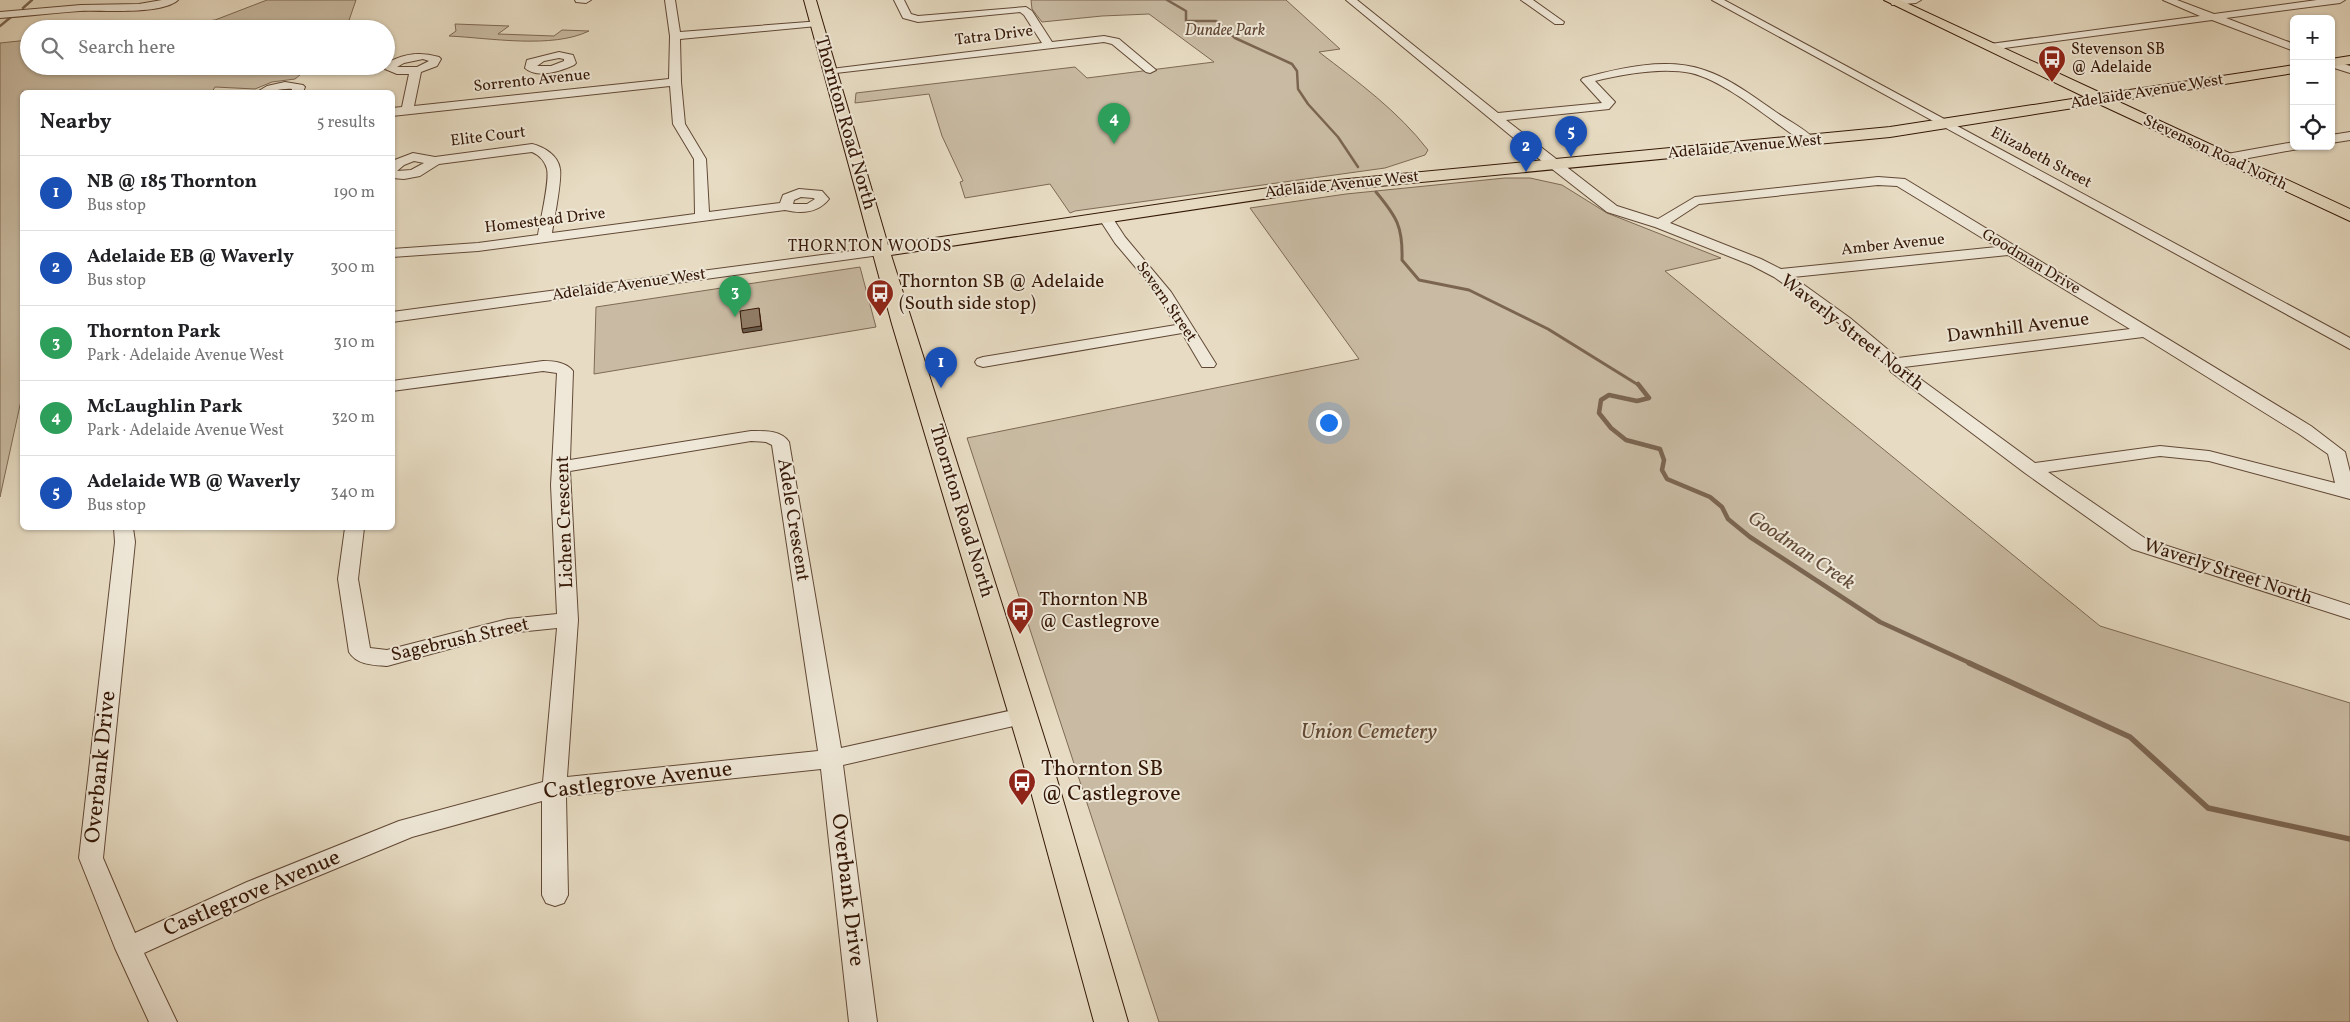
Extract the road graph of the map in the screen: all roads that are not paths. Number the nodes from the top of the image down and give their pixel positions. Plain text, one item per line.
1 (75, 0) edge
2 (173, 0) edge
3 (580, 0) edge
4 (586, 0) edge
5 (670, 0) edge
6 (810, 0) edge
7 (899, 0) edge
8 (1351, 0) edge
9 (1526, 0) edge
10 (1718, 0) edge
11 (1916, 0) edge
12 (2168, 0) edge
13 (2340, 0) edge
14 (1893, 1) edge
15 (83, 8) junction
16 (0, 15) edge
17 (2213, 17) junction
18 (1559, 22) dead end
19 (817, 23) junction
20 (675, 36) junction
21 (1049, 46) junction
22 (2290, 46) edge
23 (1990, 47) junction
24 (2350, 60) edge
25 (2335, 62) edge
26 (2335, 64) edge
27 (416, 70) dead end
28 (1150, 70) dead end
29 (2290, 70) edge
30 (2350, 70) edge
31 (831, 72) junction
32 (675, 82) junction
33 (269, 90) edge
34 (298, 90) edge
35 (2101, 100) junction
36 (407, 110) junction
37 (395, 112) edge
38 (1495, 117) junction
39 (1942, 124) junction
40 (2350, 136) edge
41 (2335, 139) edge
42 (1810, 140) junction
43 (2290, 147) edge
44 (2226, 158) junction
45 (435, 160) junction
46 (1553, 164) junction
47 (395, 165) edge
48 (395, 174) edge
49 (786, 206) dead end
50 (2350, 216) edge
51 (1105, 217) junction
52 (702, 218) junction
53 (1660, 224) junction
54 (544, 239) junction
55 (882, 250) junction
56 (2011, 250) junction
57 (395, 253) edge
58 (1779, 274) junction
59 (395, 317) edge
60 (1184, 328) junction
61 (2148, 332) junction
62 (2350, 344) edge
63 (983, 362) dead end
64 (1894, 363) junction
65 (1208, 364) dead end
66 (395, 386) edge
67 (561, 467) junction
68 (2031, 469) junction
69 (2348, 493) edge
70 (124, 530) edge
71 (355, 530) edge
72 (2350, 612) edge
73 (568, 620) junction
74 (1022, 716) junction
75 (831, 759) junction
76 (554, 788) junction
77 (555, 895) dead end
78 (128, 948) junction
79 (163, 1022) edge
80 (863, 1022) edge
81 (1111, 1022) edge

1 - 15 street
2 - 15 street
3 - 4 street
5 - 20 street
6 - 19 main road, Thornton Road North
7 - 21 street
8 - 38 street, Waverly Street North
9 - 18 street
10 - 39 street, Elizabeth Street
11 - 14 street
12 - 17 street
13 - 17 street
14 - 23 main road, Stevenson Road North
15 - 16 street
17 - 22 street
17 - 23 street
19 - 20 street
19 - 31 main road, Thornton Road North
20 - 32 street
21 - 28 street, Tatra Drive
21 - 31 street, Tatra Drive
23 - 35 main road, Stevenson Road North
24 - 25 main road
26 - 30 street
27 - 36 street
29 - 35 main road, Adelaide Avenue West
31 - 55 main road, Thornton Road North
32 - 36 street, Sorrento Avenue
32 - 52 street
33 - 34 street
35 - 39 main road, Adelaide Avenue West
35 - 44 main road, Stevenson Road North
36 - 37 street, Sorrento Avenue
38 - 42 street
38 - 46 street, Waverly Street North
39 - 42 main road, Adelaide Avenue West
39 - 62 street, Elizabeth Street
40 - 41 street
42 - 46 main road, Adelaide Avenue West
43 - 44 street
44 - 50 main road, Stevenson Road North
45 - 47 street, Elite Court
45 - 48 street, Elite Court
45 - 54 street, Elite Court
46 - 51 main road, Adelaide Avenue West
46 - 53 street, Waverly Street North
49 - 52 street, Homestead Drive
51 - 55 main road, Adelaide Avenue West
51 - 60 street, Severn Street
52 - 54 street, Homestead Drive
53 - 56 street, Goodman Drive
53 - 58 street, Waverly Street North
54 - 57 street, Homestead Drive
55 - 59 street, Adelaide Avenue West
55 - 74 main road, Thornton Road North
56 - 58 street, Amber Avenue
56 - 61 street, Goodman Drive
58 - 64 street, Waverly Street North
60 - 63 street
60 - 65 street, Severn Street
61 - 64 street, Dawnhill Avenue
61 - 69 street, Goodman Drive
64 - 68 street, Waverly Street North
66 - 67 street, Lichen Crescent
67 - 73 street, Lichen Crescent
67 - 75 street, Adele Crescent
68 - 69 street
68 - 72 street, Waverly Street North
70 - 78 street, Overbank Drive
71 - 73 street, Sagebrush Street
73 - 76 street, Lichen Crescent
74 - 75 street, Castlegrove Avenue
74 - 81 main road, Thornton Road North
75 - 76 street, Castlegrove Avenue
75 - 80 street, Overbank Drive
76 - 77 street, Lichen Crescent
76 - 78 street, Castlegrove Avenue
78 - 79 street, Overbank Drive

